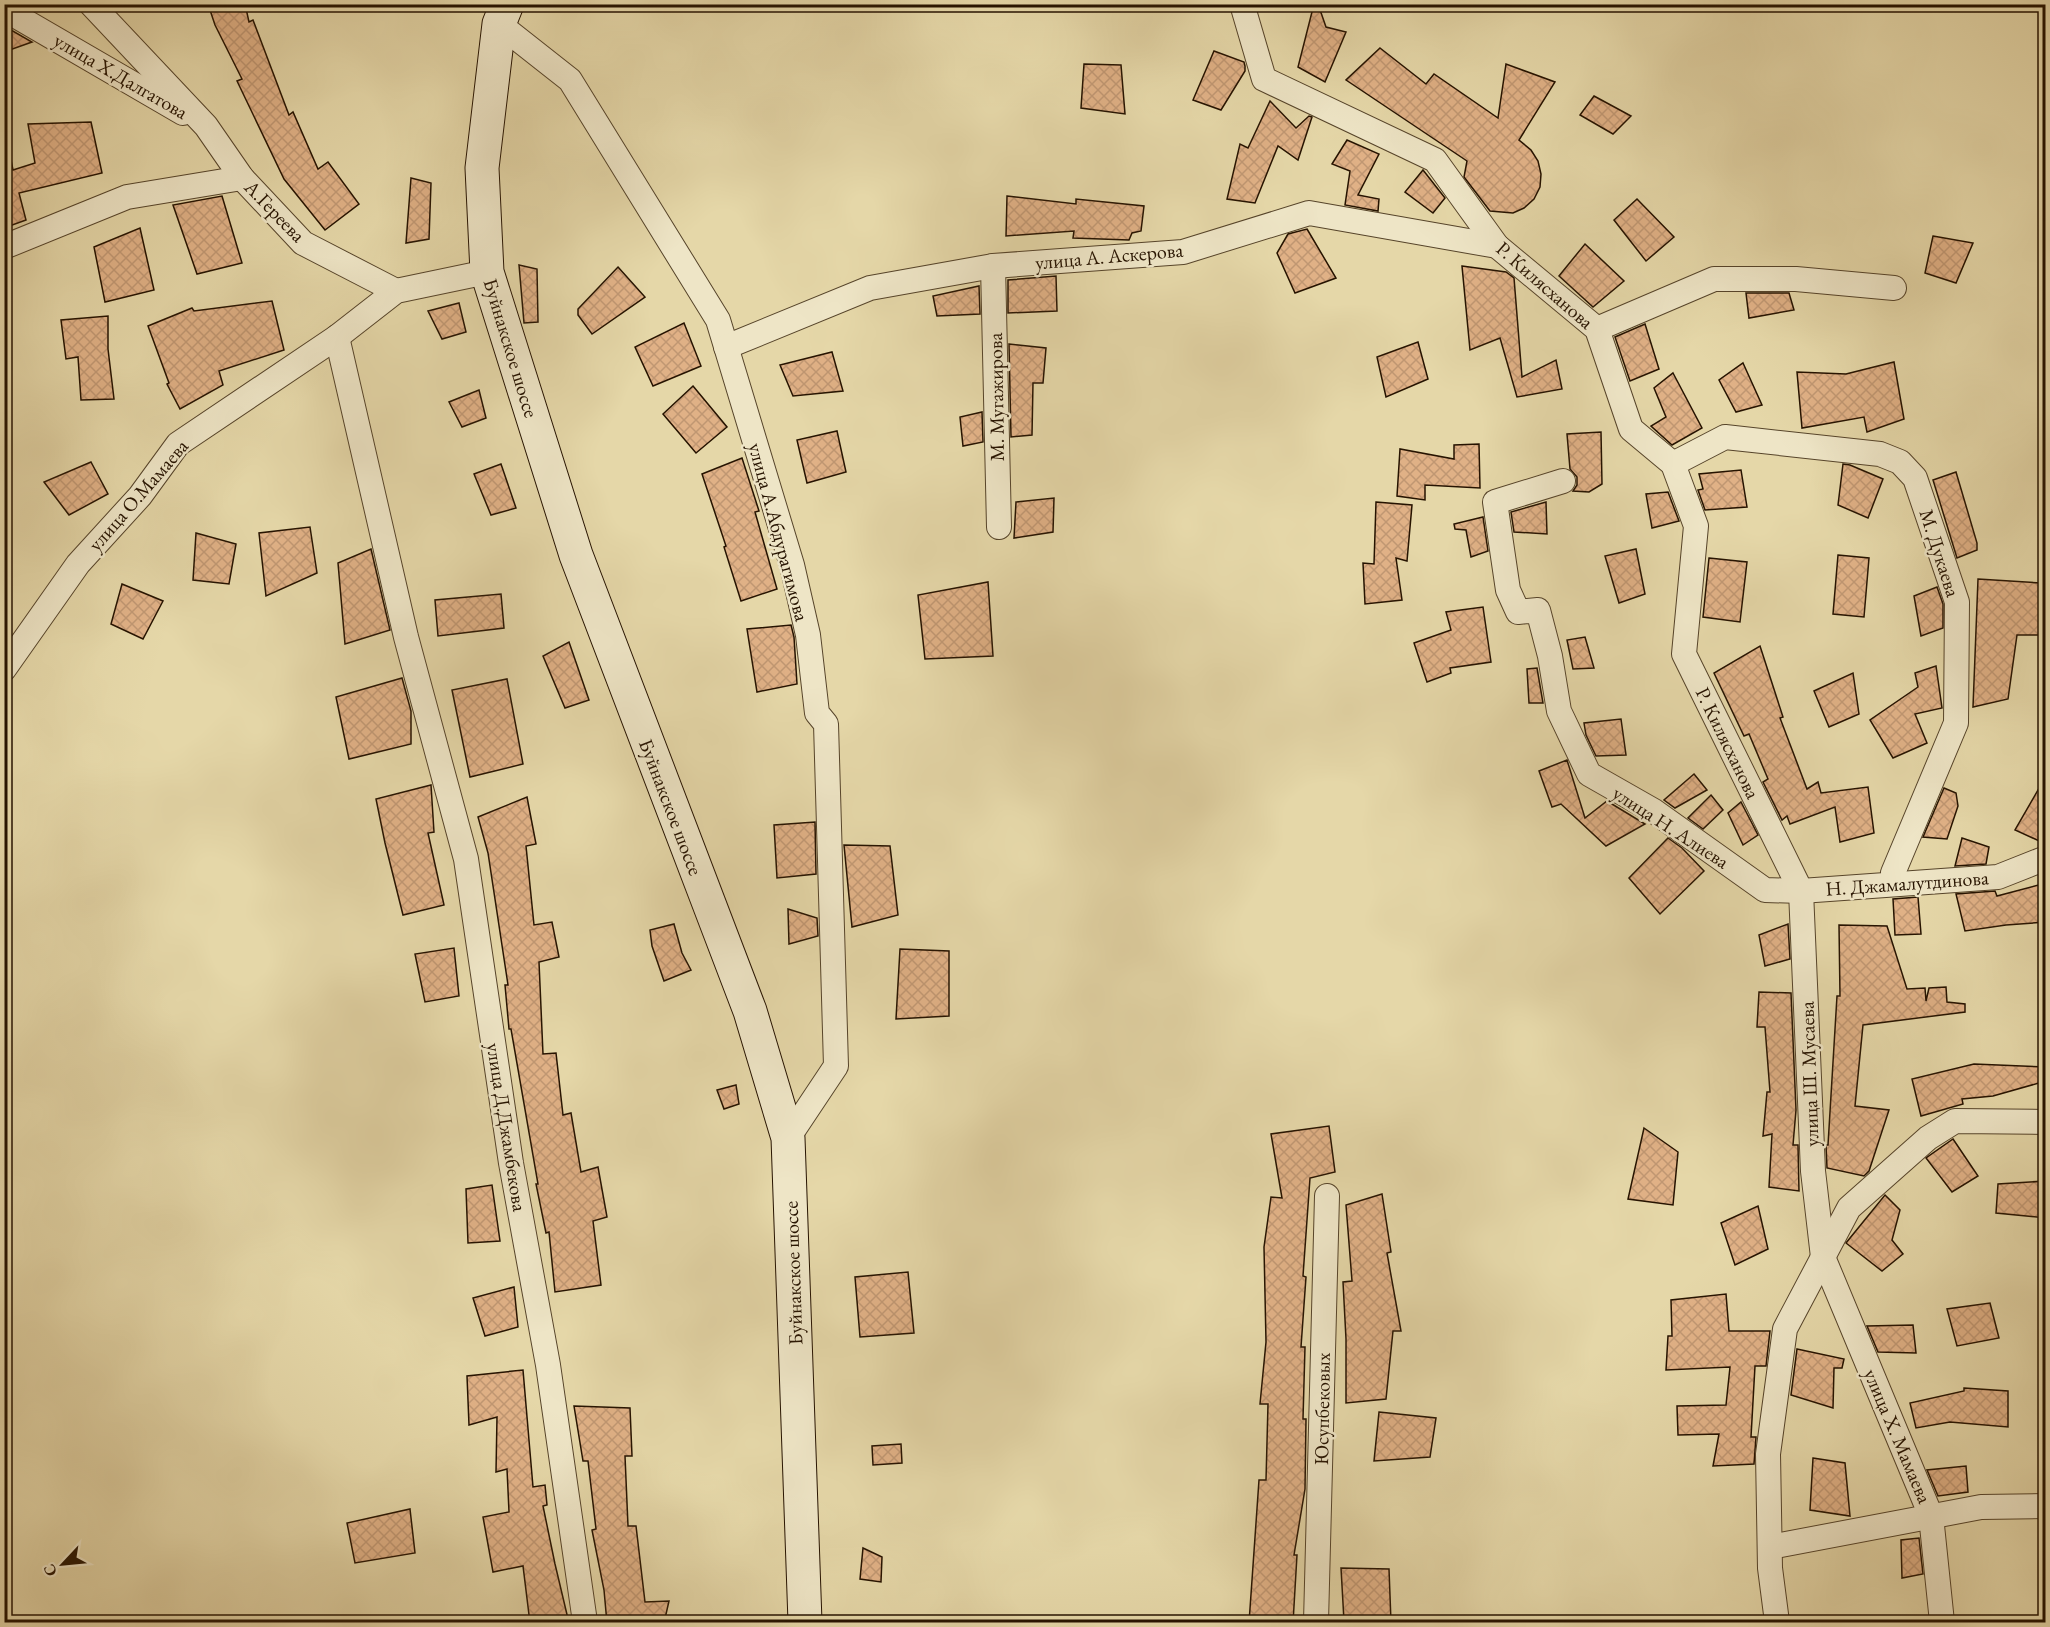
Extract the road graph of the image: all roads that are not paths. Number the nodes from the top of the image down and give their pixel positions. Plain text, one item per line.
1 (91, 4) edge
2 (1242, 4) edge
3 (4, 9) edge
4 (503, 14) edge
5 (206, 126) junction
6 (242, 178) junction
7 (1497, 246) junction
8 (4, 247) edge
9 (993, 266) junction
10 (487, 272) junction
11 (1894, 288) dead end
12 (396, 291) junction
13 (1597, 329) junction
14 (337, 337) junction
15 (726, 347) junction
16 (1673, 464) junction
17 (1563, 481) dead end
18 (999, 527) dead end
19 (4, 669) edge
20 (2046, 858) edge
21 (1893, 873) dead end
22 (1801, 891) junction
23 (2046, 1122) edge
24 (788, 1138) junction
25 (1327, 1196) dead end
26 (1823, 1257) junction
27 (2046, 1506) edge
28 (1931, 1516) junction
29 (1770, 1547) junction
30 (585, 1623) edge
31 (805, 1623) edge
32 (1316, 1623) edge
33 (1778, 1623) edge
34 (1942, 1623) edge

1 - 5 street, A.Гереева
2 - 7 street, Р. Килясханова
3 - 5 street, улица Х.Далгатова
4 - 10 main road, Буйнакское шоссе
4 - 15 street, улица А.Абдурагимова
5 - 6 street, A.Гереева
6 - 8 street
6 - 12 street, A.Гереева
7 - 9 street, улица А. Аскерова
7 - 13 street, Р. Килясханова
9 - 15 street, улица А. Аскерова
9 - 18 street, М. Мугажирова
10 - 12 street
10 - 24 main road, Буйнакское шоссе
11 - 13 street
12 - 14 street, улица О.Мамаева
13 - 16 street, Р. Килясханова
14 - 19 street, улица О.Мамаева
14 - 30 street, улица Д.Джамбекова
15 - 24 street, улица А.Абдурагимова
16 - 21 street, М. Дукаева
16 - 22 street, Р. Килясханова
17 - 22 street, улица Н. Алиева
20 - 22 street, Н. Джамалутдинова
22 - 26 street, улица Ш. Мусаева
23 - 26 street
24 - 31 main road, Буйнакское шоссе
25 - 32 street, Юсупбековых
26 - 28 street, улица Х. Мамаева
26 - 29 street
27 - 28 street
28 - 29 street
28 - 34 street, улица Х. Мамаева
29 - 33 street

